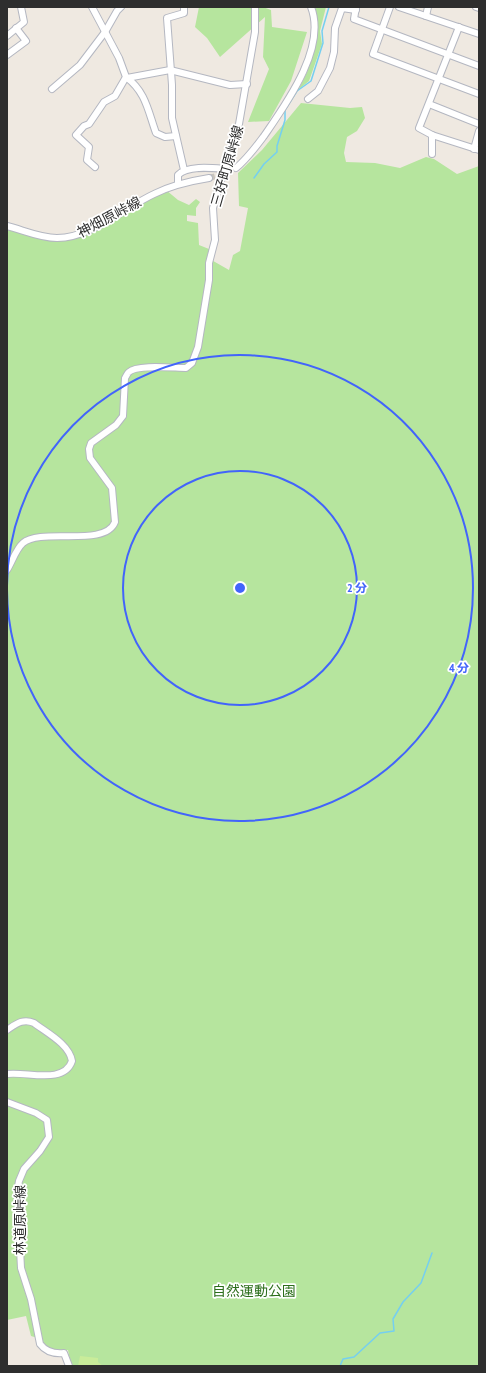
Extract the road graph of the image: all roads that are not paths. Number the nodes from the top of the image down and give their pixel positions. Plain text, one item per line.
1 (21, 7) edge
2 (92, 7) edge
3 (121, 7) edge
4 (184, 7) edge
5 (255, 7) edge
6 (311, 7) edge
7 (390, 7) edge
8 (398, 7) edge
9 (428, 7) edge
10 (356, 9) edge
11 (426, 16) junction
12 (459, 27) junction
13 (16, 28) junction
14 (382, 29) junction
15 (105, 32) junction
16 (479, 34) edge
17 (7, 36) edge
18 (448, 54) junction
19 (7, 55) edge
20 (479, 66) edge
21 (170, 70) junction
22 (126, 78) junction
23 (438, 79) junction
24 (247, 84) junction
25 (52, 89) dead end
26 (479, 94) edge
27 (308, 99) dead end
28 (429, 104) junction
29 (479, 124) edge
30 (479, 131) edge
31 (432, 135) junction
32 (176, 136) junction
33 (476, 149) edge
34 (432, 154) dead end
35 (96, 167) dead end
36 (236, 168) tunnel mouth
37 (225, 169) junction
38 (184, 170) junction
39 (209, 178) tunnel mouth
40 (178, 184) junction
41 (7, 226) edge
42 (7, 570) edge
43 (7, 1030) edge
44 (7, 1074) edge
45 (7, 1102) edge
46 (69, 1366) edge

1 - 13 street
2 - 15 street
3 - 15 street
4 - 21 street
5 - 24 street, 三好町原峠線
6 - 36 street
7 - 14 street
8 - 11 street
9 - 11 street
10 - 14 street
10 - 27 street
11 - 12 street
12 - 16 street
12 - 18 street
13 - 17 street
13 - 19 street
14 - 18 street
14 - 23 street
15 - 22 street
15 - 25 street
18 - 20 street
18 - 23 street
21 - 22 street
21 - 24 street
21 - 32 street
22 - 32 street
22 - 35 street
23 - 26 street
23 - 28 street
24 - 37 street, 三好町原峠線
28 - 29 street
28 - 31 street
30 - 33 street
31 - 33 street
31 - 34 street
32 - 38 street
37 - 38 street
37 - 42 street, 三好町原峠線
38 - 40 street
39 - 40 street, 神畑原峠線
40 - 41 street, 神畑原峠線
43 - 44 street
45 - 46 street, 林道原峠線

